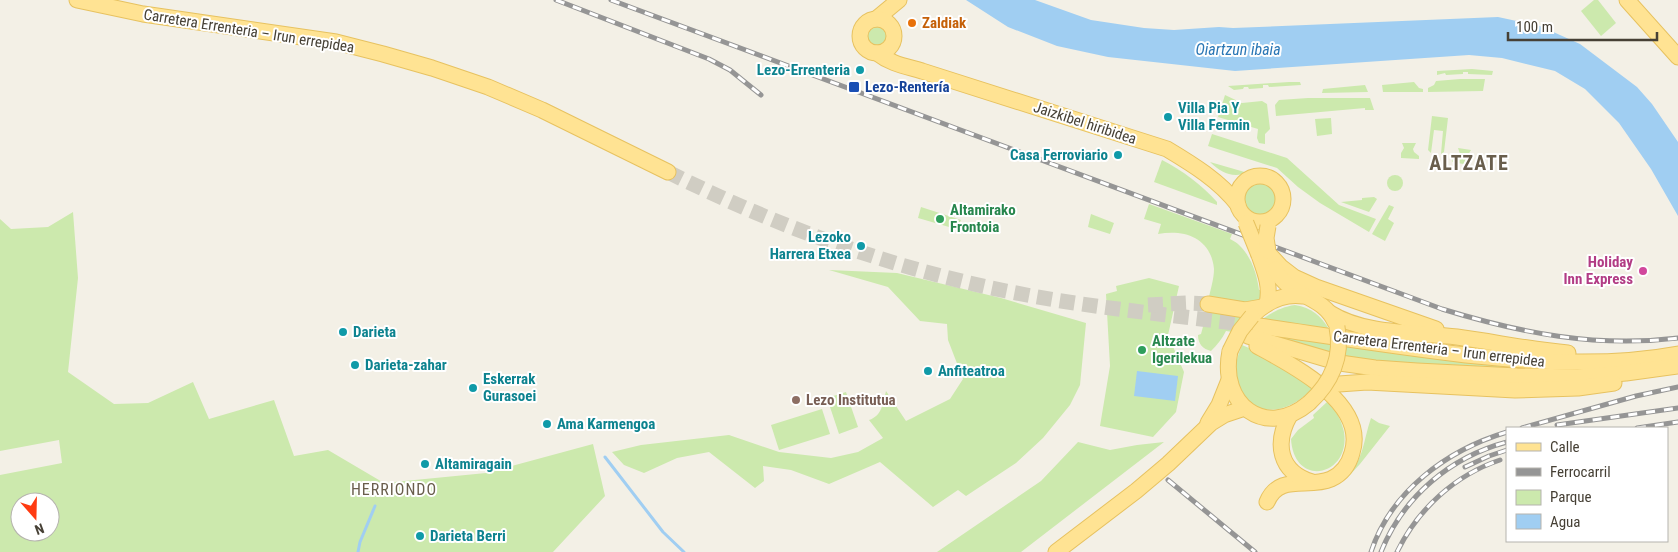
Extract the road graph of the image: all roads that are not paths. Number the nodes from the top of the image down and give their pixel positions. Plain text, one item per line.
1 (77, 0) edge
2 (1627, 0) edge
3 (899, 1) edge
4 (876, 19) junction
5 (893, 33) junction
6 (877, 53) junction
7 (1678, 57) edge
8 (916, 70) junction
9 (1167, 149) junction
10 (668, 172) tunnel mouth
11 (1249, 178) junction
12 (1242, 214) junction
13 (1269, 223) junction
14 (1265, 254) junction
15 (1305, 296) junction
16 (1208, 304) tunnel mouth
17 (1260, 313) junction
18 (1334, 320) junction
19 (1458, 337) junction
20 (1678, 354) edge
21 (1624, 360) junction
22 (1678, 366) edge
23 (1229, 380) junction
24 (1314, 398) junction
25 (1245, 408) junction
26 (1290, 415) junction
27 (1205, 428) junction
28 (1313, 482) junction
29 (1267, 502) dead end
30 (1056, 552) edge

1 - 10 main road, Carretera Errenteria – Irun errepidea
2 - 7 main road
3 - 4 main road
3 - 5 main road
4 - 5 main road
4 - 6 main road
5 - 6 main road
5 - 8 main road
6 - 8 main road, Jaizkibel hiribidea
8 - 9 main road, Jaizkibel hiribidea
9 - 11 main road
9 - 12 main road, Jaizkibel hiribidea
11 - 12 main road
11 - 13 main road
12 - 13 main road
12 - 14 main road, bridge
13 - 14 main road, bridge
14 - 15 main road
14 - 17 main road
14 - 19 main road
15 - 17 main road
15 - 18 main road
16 - 17 main road
17 - 21 main road, Carretera Errenteria – Irun errepidea
17 - 23 main road, bridge
18 - 19 main road
18 - 24 main road, bridge
19 - 21 main road
20 - 21 main road, Carretera Errenteria – Irun errepidea
22 - 24 main road
22 - 28 main road, Carretera Errenteria – Irun errepidea
23 - 25 main road
23 - 27 main road
24 - 26 main road
25 - 26 main road
25 - 27 main road
26 - 28 main road
27 - 30 main road
28 - 29 main road

